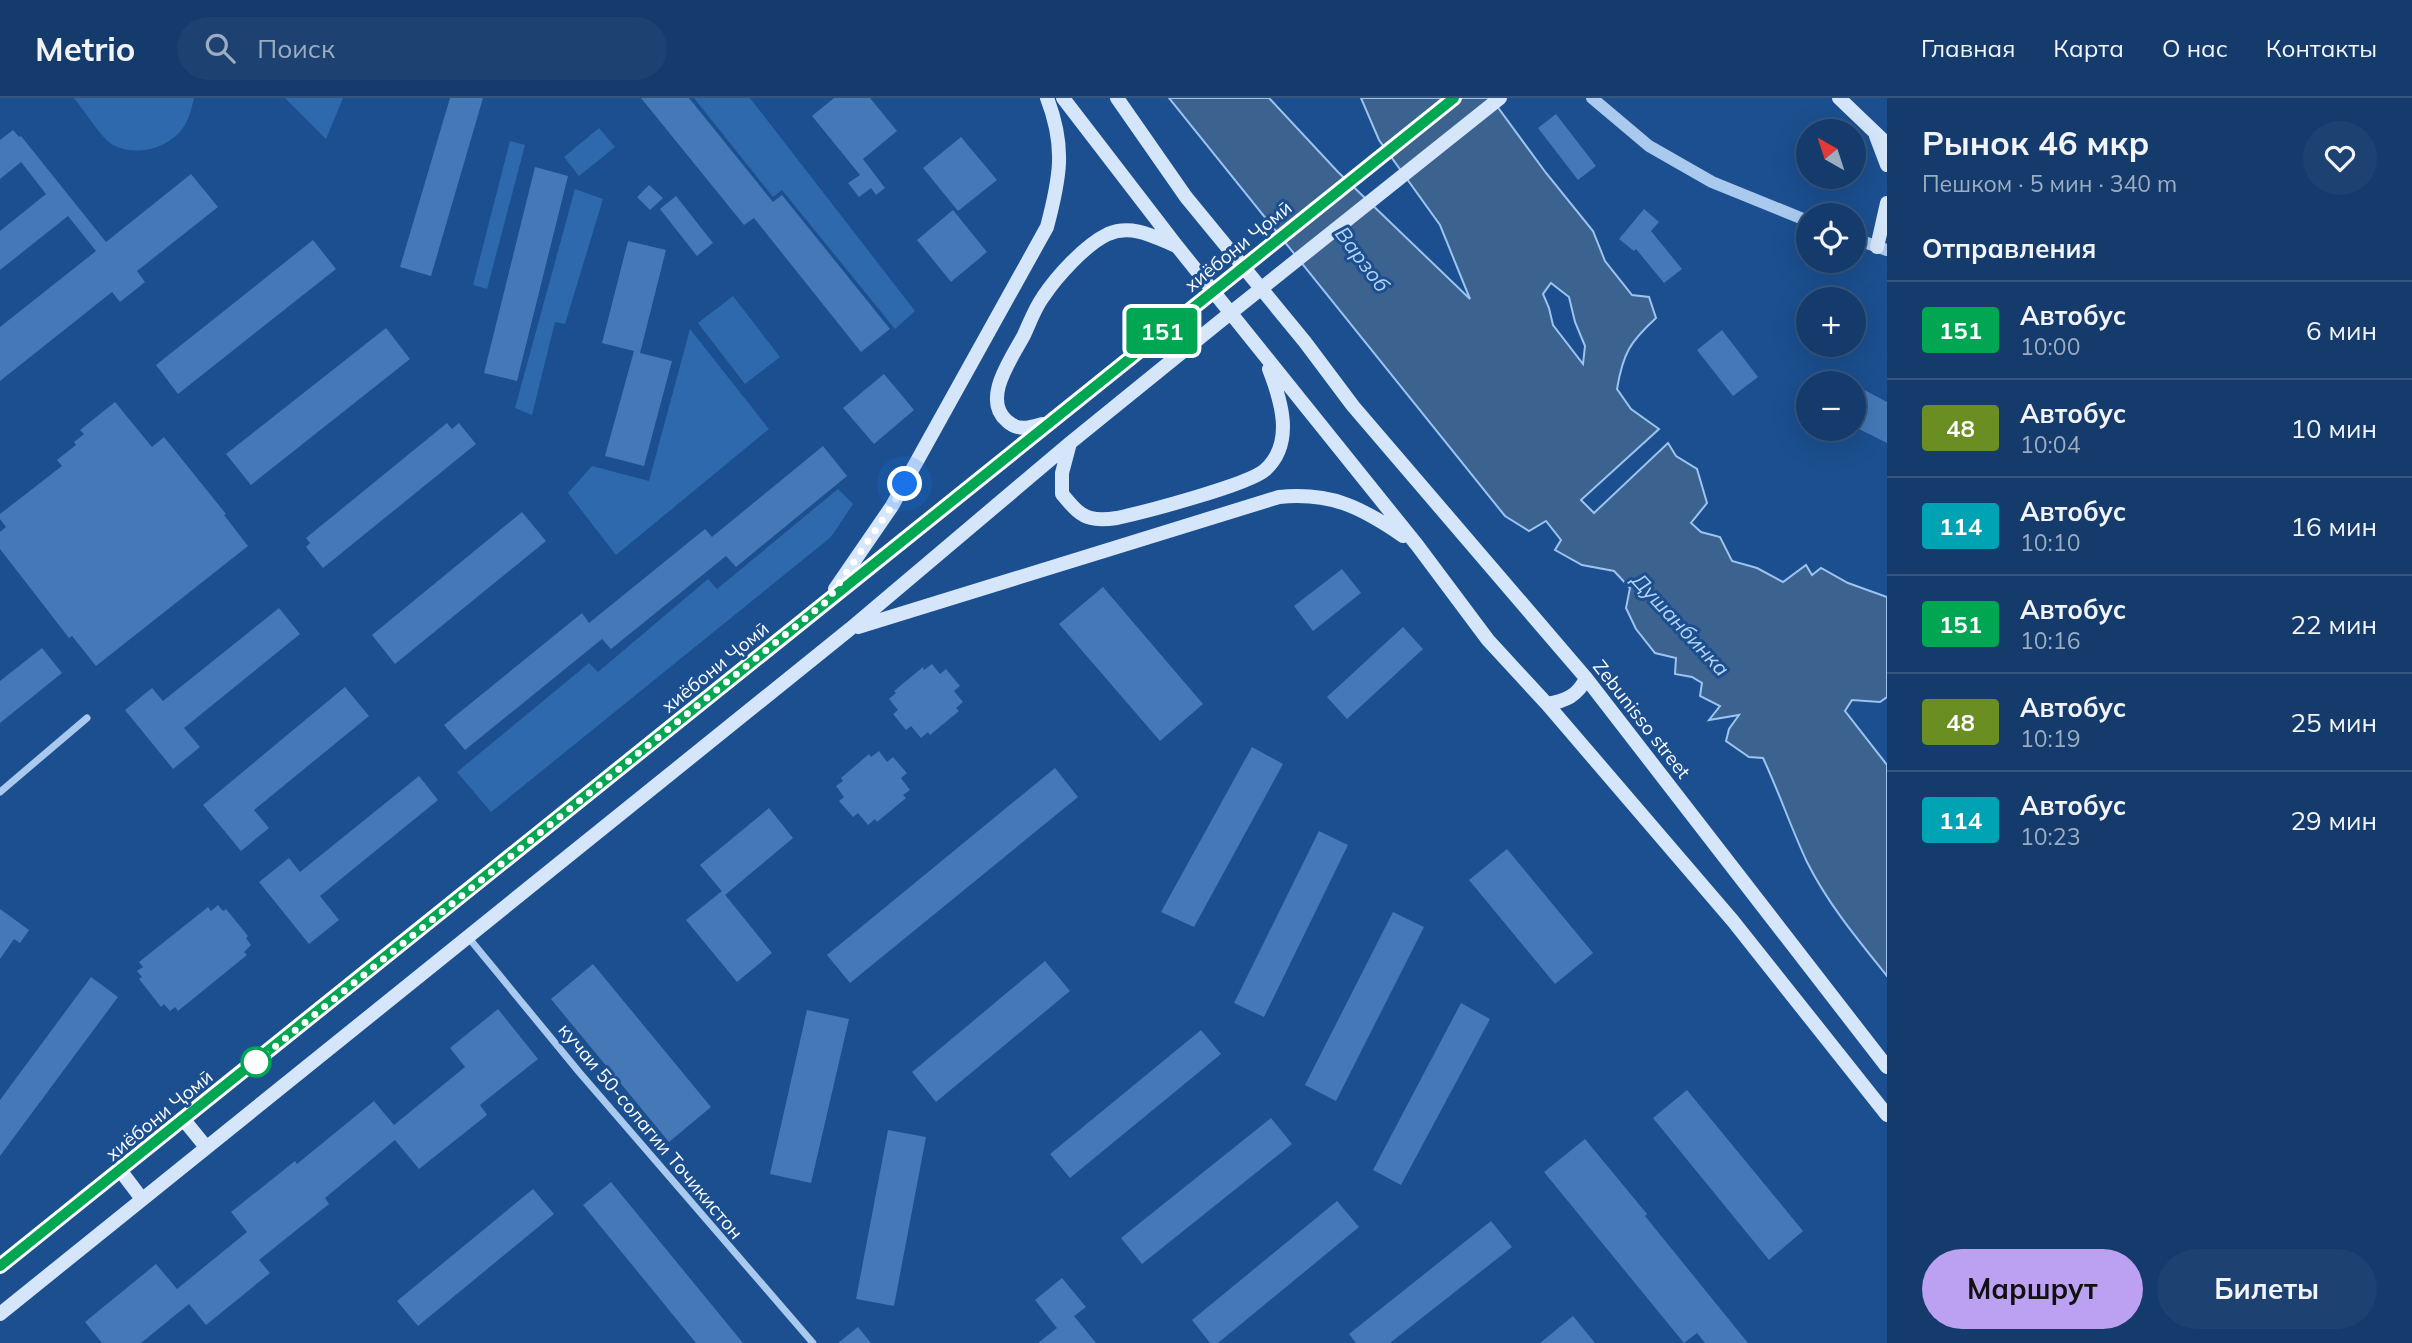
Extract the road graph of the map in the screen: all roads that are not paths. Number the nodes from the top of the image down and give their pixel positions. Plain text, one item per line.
1 (1047, 98) edge
2 (1063, 98) edge
3 (1117, 98) edge
4 (1454, 98) edge
5 (1500, 98) edge
6 (1592, 98) edge
7 (1839, 98) edge
8 (1874, 131) junction
9 (1887, 144) edge
10 (1887, 165) edge
11 (1887, 203) edge
12 (1796, 216) edge
13 (1176, 245) junction
14 (1882, 248) edge
15 (1264, 355) junction
16 (1050, 421) junction
17 (1070, 443) junction
18 (1417, 545) junction
19 (827, 601) junction
20 (850, 629) junction
21 (1586, 678) junction
22 (1547, 704) junction
23 (87, 718) dead end
24 (0, 792) edge
25 (467, 937) junction
26 (1887, 1067) edge
27 (1887, 1115) edge
28 (184, 1119) junction
29 (206, 1147) junction
30 (120, 1170) junction
31 (142, 1199) junction
32 (0, 1266) edge
33 (0, 1314) edge
34 (813, 1343) edge

1 - 19 main road
2 - 13 main road
3 - 21 main road, Zebunisso street
4 - 16 main road, хиёбони Ҷомӣ
5 - 17 main road
6 - 12 street
7 - 8 main road
8 - 9 main road
8 - 10 main road
11 - 14 main road
13 - 15 main road
13 - 16 main road
15 - 17 main road
15 - 18 main road
16 - 19 main road, хиёбони Ҷомӣ
17 - 20 main road
18 - 20 main road
18 - 22 main road
19 - 28 main road, хиёбони Ҷомӣ
20 - 25 main road
21 - 22 main road
21 - 26 main road, Zebunisso street
22 - 27 main road
23 - 24 street
25 - 29 main road
25 - 34 street, кучаи 50-солагии Точикистон
28 - 29 main road
28 - 30 main road, хиёбони Ҷомӣ
29 - 31 main road
30 - 31 main road
30 - 32 main road, хиёбони Ҷомӣ
31 - 33 main road

